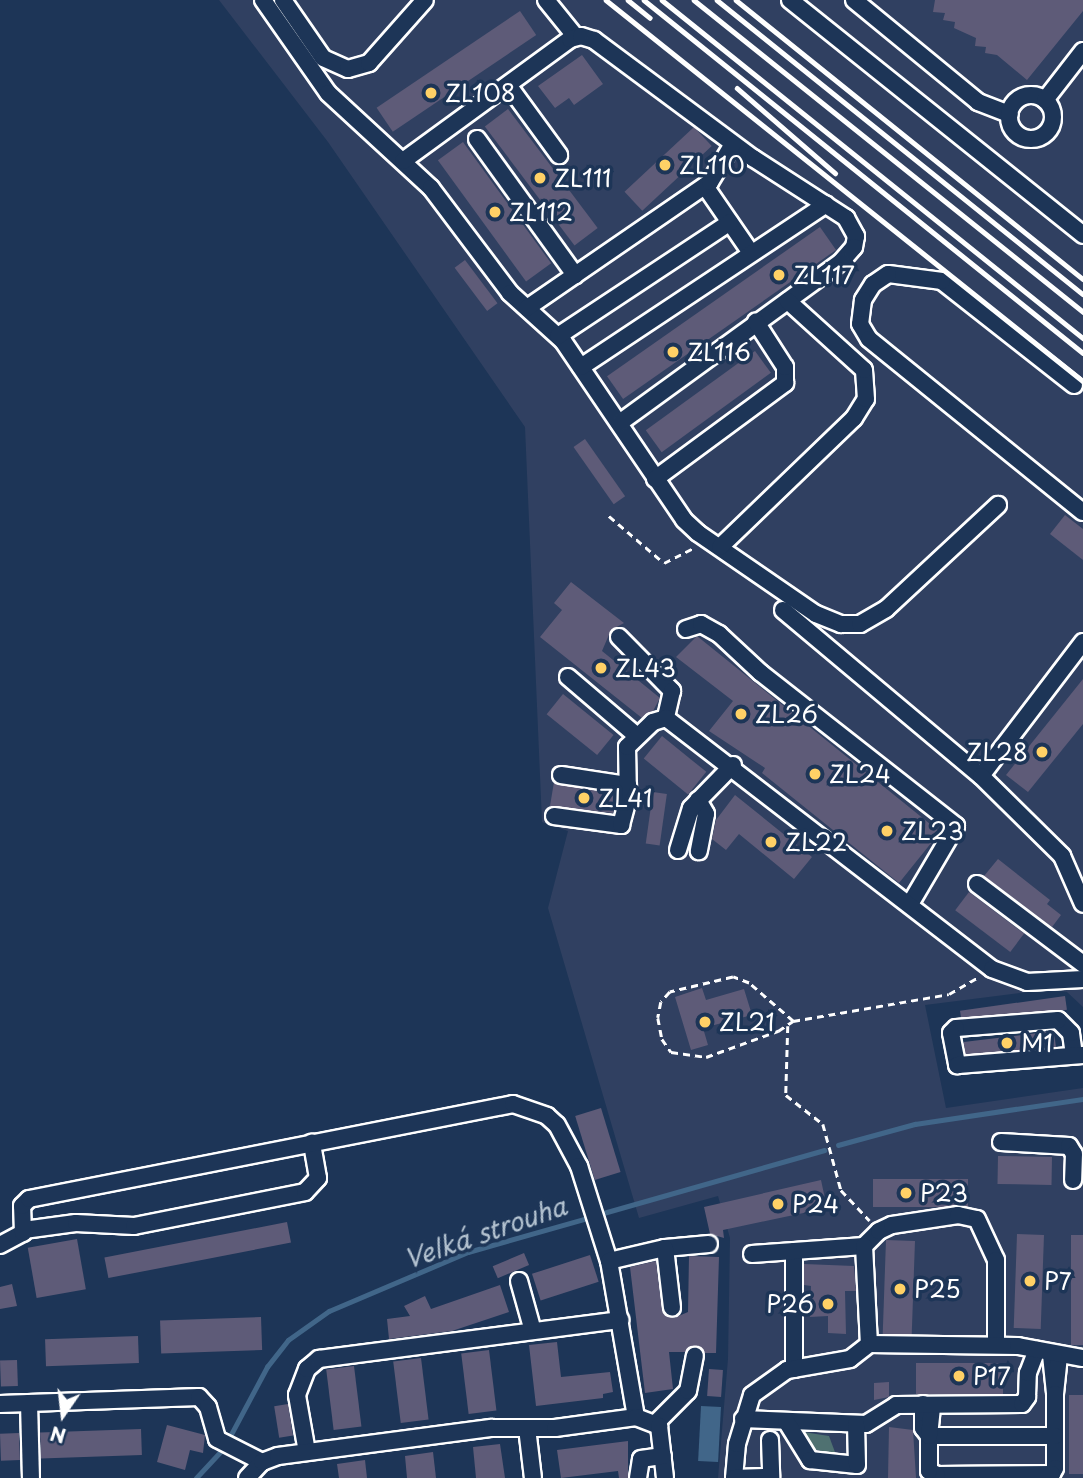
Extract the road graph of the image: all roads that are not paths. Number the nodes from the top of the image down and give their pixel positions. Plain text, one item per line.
1 (263, 0) edge
2 (283, 0) edge
3 (425, 0) edge
4 (546, 0) edge
5 (790, 0) edge
6 (854, 0) edge
7 (575, 36) junction
8 (1083, 51) edge
9 (508, 85) junction
10 (1045, 100) junction
11 (1010, 114) junction
12 (477, 139) dead end
13 (733, 144) junction
14 (559, 155) dead end
15 (403, 162) junction
16 (705, 186) junction
17 (826, 204) junction
18 (730, 222) junction
19 (1083, 235) edge
20 (751, 253) junction
21 (575, 275) junction
22 (788, 301) junction
23 (527, 308) junction
24 (756, 322) junction
25 (558, 336) junction
26 (581, 367) junction
27 (1074, 385) dead end
28 (619, 423) junction
29 (655, 479) junction
30 (998, 505) dead end
31 (1083, 512) edge
32 (714, 543) junction
33 (783, 610) dead end
34 (686, 629) dead end
35 (619, 637) dead end
36 (1083, 642) edge
37 (568, 677) dead end
38 (666, 718) junction
39 (636, 735) junction
40 (733, 765) junction
41 (561, 775) dead end
42 (981, 776) junction
43 (628, 785) junction
44 (698, 800) junction
45 (554, 816) dead end
46 (678, 850) dead end
47 (699, 851) dead end
48 (977, 884) dead end
49 (910, 904) junction
50 (1083, 904) edge
51 (1083, 964) edge
52 (1083, 979) edge
53 (1079, 1055) edge
54 (1002, 1142) dead end
55 (313, 1143) junction
56 (1077, 1171) edge
57 (24, 1230) junction
58 (709, 1244) dead end
59 (0, 1245) edge
60 (864, 1246) junction
61 (665, 1248) junction
62 (794, 1251) junction
63 (752, 1254) dead end
64 (609, 1261) junction
65 (520, 1281) dead end
66 (672, 1308) dead end
67 (620, 1320) junction
68 (533, 1331) junction
69 (869, 1344) junction
70 (996, 1345) junction
71 (1049, 1354) junction
72 (695, 1356) dead end
73 (1083, 1358) edge
74 (794, 1368) junction
75 (29, 1403) junction
76 (0, 1404) edge
77 (928, 1404) junction
78 (636, 1417) junction
79 (743, 1419) junction
80 (786, 1421) junction
81 (656, 1423) junction
82 (856, 1424) junction
83 (527, 1428) junction
84 (929, 1436) junction
85 (1055, 1436) junction
86 (770, 1440) dead end
87 (307, 1452) junction
88 (663, 1456) junction
89 (262, 1462) junction
90 (858, 1472) edge
91 (771, 1474) edge
92 (734, 1475) edge
93 (31, 1478) edge
94 (247, 1478) edge
95 (533, 1478) edge
96 (639, 1478) edge
97 (665, 1478) edge

1 - 15 lane
2 - 3 lane
4 - 7 lane
5 - 19 lane
6 - 11 lane
7 - 9 lane
7 - 13 lane
8 - 10 lane
9 - 14 lane
9 - 15 lane
10 - 11 lane
10 - 11 lane
12 - 21 lane
13 - 16 lane
13 - 17 lane
15 - 23 lane
16 - 18 lane
16 - 21 lane
17 - 20 lane
17 - 22 lane
18 - 20 lane
18 - 25 lane
20 - 26 lane
21 - 23 lane
22 - 24 lane
22 - 32 lane
23 - 25 lane
24 - 28 lane
24 - 29 lane
25 - 26 lane
26 - 28 lane
27 - 31 lane
28 - 29 lane
29 - 32 lane
30 - 32 lane
33 - 42 lane
34 - 49 lane
35 - 38 lane
36 - 42 lane
37 - 39 lane
38 - 39 lane
38 - 40 lane
39 - 43 lane
40 - 44 lane
40 - 49 lane
41 - 43 lane
42 - 50 lane
43 - 45 lane
44 - 46 lane
44 - 47 lane
48 - 51 lane
49 - 52 lane
53 - 53 lane
54 - 56 lane
55 - 57 lane
55 - 57 lane
55 - 64 lane
57 - 59 lane
58 - 61 lane
60 - 62 lane
60 - 69 lane
60 - 70 lane
61 - 64 lane
61 - 66 lane
62 - 63 lane
62 - 74 lane
64 - 67 lane
65 - 68 lane
67 - 68 lane
67 - 78 lane
68 - 87 lane
69 - 70 lane
69 - 74 lane
70 - 71 lane
71 - 73 lane
71 - 77 lane
71 - 85 lane
72 - 81 lane
74 - 79 lane
75 - 76 lane
75 - 89 lane
75 - 93 lane
77 - 82 lane
77 - 84 lane
78 - 81 lane
78 - 83 lane
79 - 80 lane
79 - 92 lane
80 - 82 lane
80 - 90 lane
81 - 88 lane
82 - 90 lane
83 - 87 lane
83 - 95 lane
84 - 85 lane
84 - 85 lane
86 - 91 lane
87 - 89 lane
88 - 96 lane
88 - 97 lane
89 - 94 lane
91 - 92 lane

